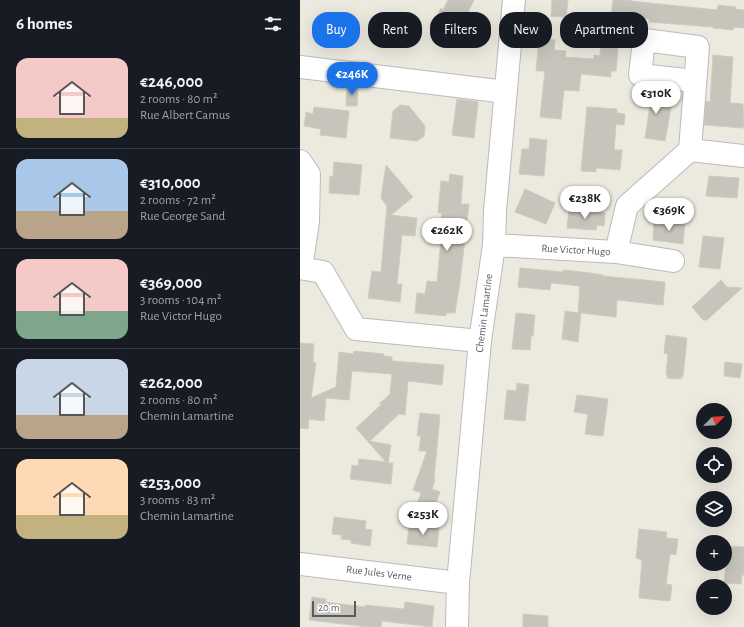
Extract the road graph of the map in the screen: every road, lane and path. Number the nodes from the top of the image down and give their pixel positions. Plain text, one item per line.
1 (514, 0) edge
2 (300, 67) edge
3 (695, 82) dead end
4 (506, 92) junction
5 (690, 150) junction
6 (744, 156) edge
7 (300, 161) edge
8 (494, 245) junction
9 (616, 252) junction
10 (673, 261) dead end
11 (300, 268) edge
12 (480, 341) junction
13 (300, 564) edge
14 (458, 583) junction
15 (457, 627) edge

1 - 4 street, Chemin Lamartine
2 - 4 street
3 - 5 street
4 - 8 street, Chemin Lamartine
5 - 6 street
5 - 9 street, Rue Victor Hugo
7 - 11 street
8 - 9 street, Rue Victor Hugo
8 - 12 street, Chemin Lamartine
9 - 10 street
11 - 12 street
12 - 14 street, Chemin Lamartine
13 - 14 street, Rue Jules Verne
14 - 15 street, Chemin Lamartine

